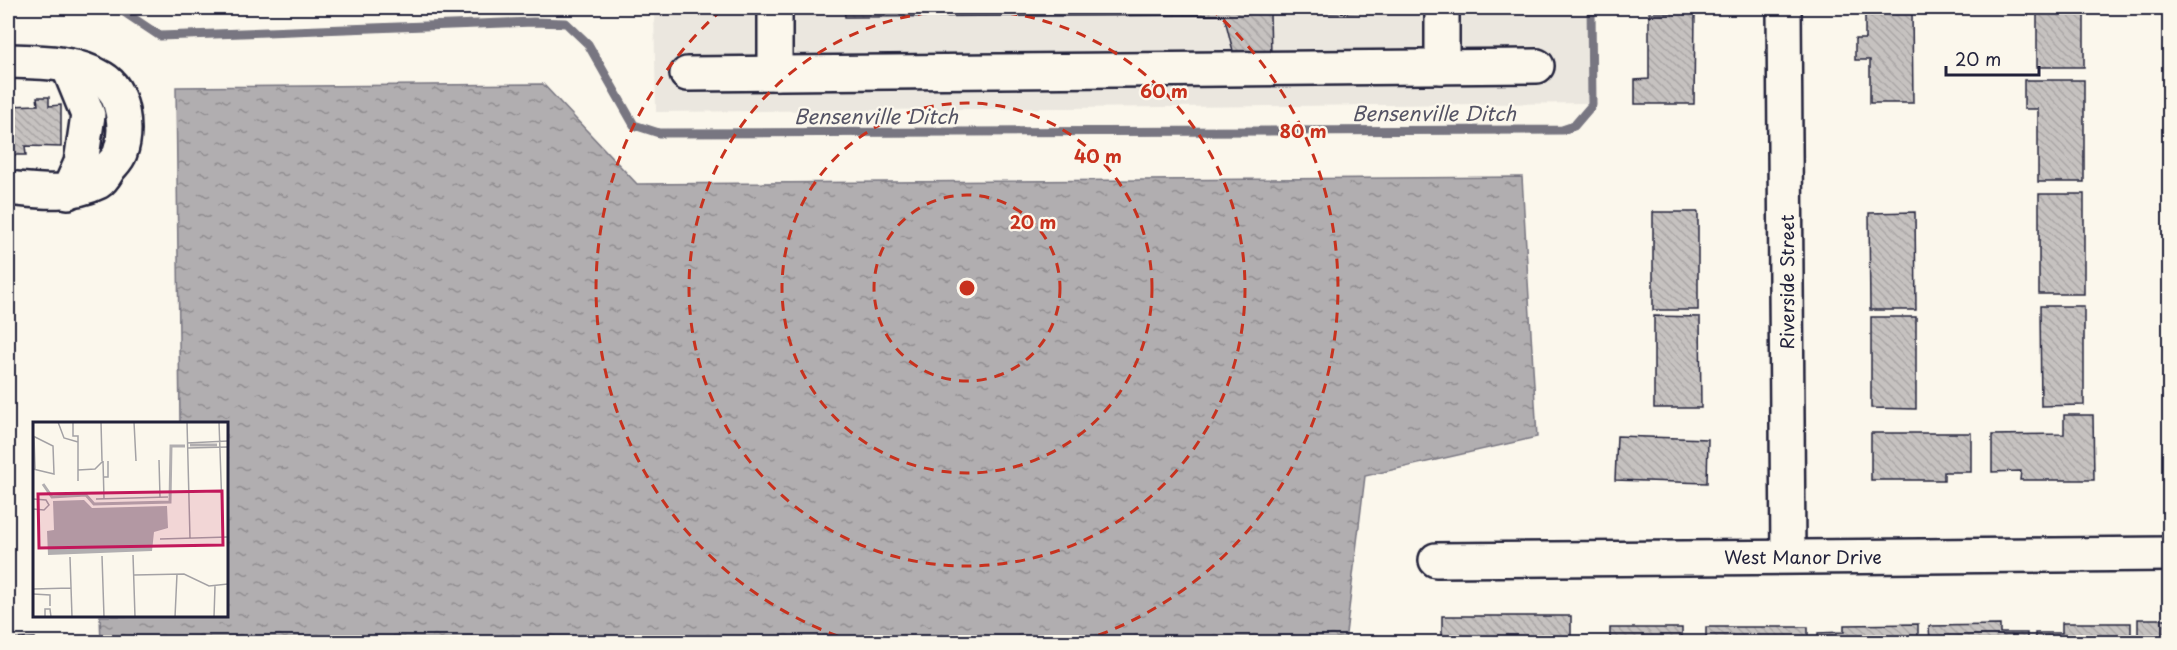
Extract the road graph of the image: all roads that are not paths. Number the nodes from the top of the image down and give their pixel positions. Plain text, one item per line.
1 (775, 8) edge
2 (1442, 8) edge
3 (1784, 8) edge
4 (8, 61) edge
5 (1537, 66) dead end
6 (1442, 67) junction
7 (687, 74) dead end
8 (775, 74) junction
9 (8, 188) edge
10 (2169, 554) edge
11 (1788, 556) junction
12 (1436, 560) dead end

1 - 8 street
2 - 6 street
3 - 11 street, Riverside Street
4 - 9 street
5 - 6 street
6 - 8 street
7 - 8 street
10 - 11 street, West Manor Drive
11 - 12 street, West Manor Drive

